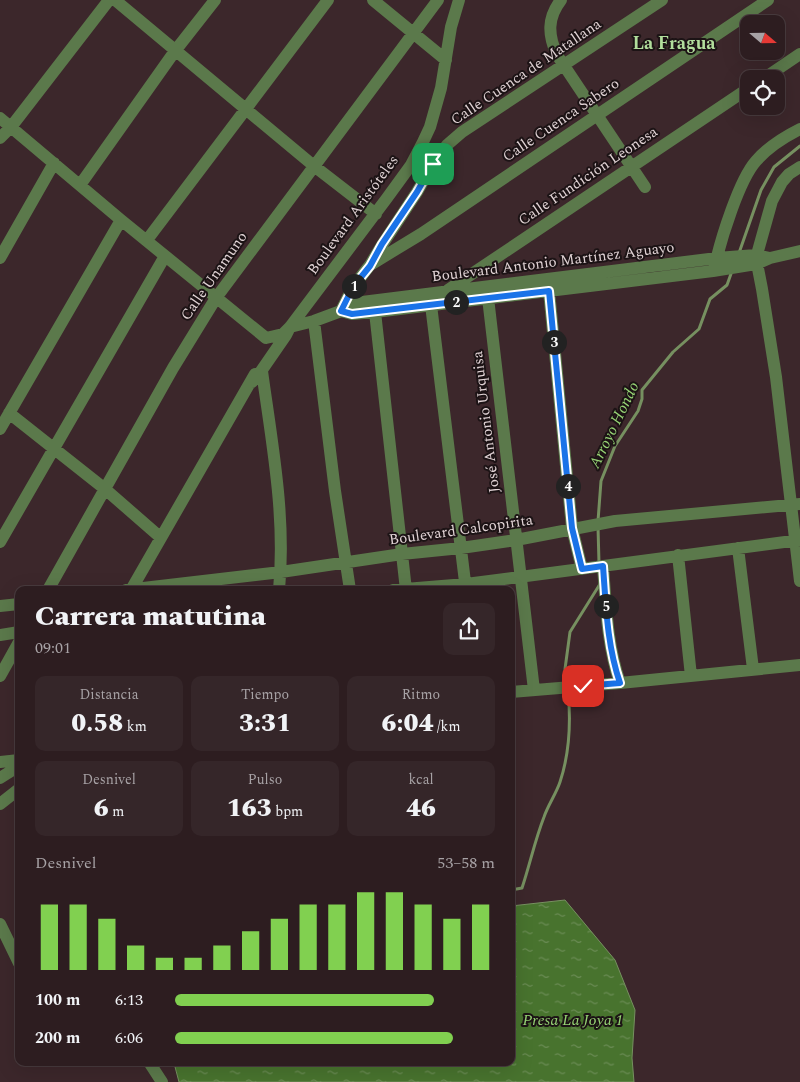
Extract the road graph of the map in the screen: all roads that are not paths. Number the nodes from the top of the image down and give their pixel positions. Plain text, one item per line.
1 (109, 0) edge
2 (115, 0) edge
3 (215, 0) edge
4 (328, 0) edge
5 (373, 0) edge
6 (438, 0) edge
7 (459, 0) edge
8 (561, 0) edge
9 (662, 0) edge
10 (768, 0) edge
11 (413, 33) junction
12 (175, 51) junction
13 (800, 54) edge
14 (446, 60) junction
15 (563, 66) junction
16 (776, 70) edge
17 (740, 94) edge
18 (246, 109) junction
19 (597, 116) junction
20 (0, 118) edge
21 (11, 127) junction
22 (800, 129) edge
23 (0, 138) edge
24 (54, 163) junction
25 (314, 166) junction
26 (631, 167) junction
27 (800, 167) edge
28 (80, 185) junction
29 (645, 187) dead end
30 (376, 214) junction
31 (121, 220) junction
32 (147, 240) junction
33 (800, 251) edge
34 (165, 256) junction
35 (0, 258) edge
36 (717, 258) junction
37 (743, 261) junction
38 (370, 266) junction
39 (714, 271) junction
40 (446, 291) junction
41 (549, 291) junction
42 (216, 298) junction
43 (488, 298) junction
44 (431, 305) junction
45 (341, 311) junction
46 (375, 312) junction
47 (314, 321) junction
48 (290, 327) junction
49 (266, 338) junction
50 (262, 371) junction
51 (252, 382) junction
52 (9, 413) junction
53 (0, 429) edge
54 (54, 448) junction
55 (105, 489) junction
56 (796, 504) edge
57 (572, 528) junction
58 (160, 537) junction
59 (516, 540) junction
60 (798, 540) edge
61 (0, 542) edge
62 (461, 548) junction
63 (738, 548) junction
64 (402, 554) junction
65 (678, 555) junction
66 (346, 562) junction
67 (594, 567) junction
68 (281, 572) junction
69 (522, 576) junction
70 (800, 581) edge
71 (50, 586) edge
72 (133, 586) edge
73 (181, 586) edge
74 (279, 586) edge
75 (349, 586) edge
76 (401, 586) edge
77 (466, 586) edge
78 (471, 586) edge
79 (15, 604) edge
80 (0, 606) edge
81 (15, 633) edge
82 (0, 635) edge
83 (15, 649) edge
84 (800, 665) edge
85 (753, 670) junction
86 (0, 676) edge
87 (691, 676) junction
88 (620, 683) junction
89 (534, 690) junction
90 (515, 692) edge
91 (15, 760) edge
92 (0, 762) edge
93 (15, 769) edge
94 (0, 778) edge
95 (15, 792) edge
96 (0, 804) edge
97 (0, 924) edge
98 (15, 955) edge
99 (152, 1066) edge
100 (162, 1082) edge

1 - 21 street
2 - 12 street
3 - 12 street
4 - 18 street
5 - 11 street
6 - 11 street, Calle Unamuno
7 - 14 street, Boulevard Aristóteles
8 - 15 street
9 - 15 street, Calle Cuenca de Matallana
10 - 19 street, Calle Cuenca Sabero
11 - 14 street
11 - 25 street, Calle Unamuno
12 - 18 street
12 - 28 street
13 - 16 street
14 - 30 street, Boulevard Aristóteles
15 - 19 street
15 - 38 street, Calle Cuenca de Matallana
17 - 26 street, Calle Fundición Leonesa
18 - 25 street
18 - 32 street
19 - 26 street
19 - 38 street, Calle Cuenca Sabero
20 - 21 street
21 - 23 street
21 - 24 street
22 - 36 street
24 - 28 street
24 - 35 street
25 - 30 street
25 - 42 street, Calle Unamuno
26 - 29 street
26 - 40 street, Calle Fundición Leonesa
27 - 37 street
28 - 31 street
30 - 48 street, Boulevard Aristóteles
31 - 32 street
31 - 52 street
32 - 34 street
33 - 37 street, Boulevard Antonio Martínez Aguayo
34 - 42 street
34 - 54 street
36 - 37 street, Boulevard Antonio Martínez Aguayo
36 - 39 street
36 - 40 street, Boulevard Antonio Martínez Aguayo
37 - 39 street, Boulevard Antonio Martínez Aguayo
37 - 56 street
38 - 45 street, Calle Cuenca de Matallana
39 - 41 street, Boulevard Antonio Martínez Aguayo
40 - 45 street, Boulevard Antonio Martínez Aguayo
41 - 43 street, Boulevard Antonio Martínez Aguayo
41 - 57 street
42 - 49 street
42 - 55 street, Calle Unamuno
43 - 44 street, Boulevard Antonio Martínez Aguayo
43 - 59 street, José Antonio Urquisa
44 - 46 street, Boulevard Antonio Martínez Aguayo
44 - 62 street
45 - 46 street, Boulevard Antonio Martínez Aguayo
45 - 47 street, Boulevard Antonio Martínez Aguayo
46 - 64 street
47 - 48 street, Boulevard Antonio Martínez Aguayo
47 - 66 street
48 - 49 street, Boulevard Aristóteles
48 - 50 street, Boulevard Aristóteles
49 - 51 street, Boulevard Aristóteles
50 - 51 street, Boulevard Aristóteles
50 - 68 street
51 - 58 street, Boulevard Aristóteles
52 - 53 street
52 - 54 street
54 - 55 street
54 - 61 street
55 - 58 street
55 - 71 street, Calle Unamuno
56 - 57 street, Boulevard Calcopirita
56 - 60 street
57 - 59 street, Boulevard Calcopirita
57 - 67 street
58 - 72 street, Boulevard Aristóteles
59 - 62 street, Boulevard Calcopirita
59 - 69 street, José Antonio Urquisa
60 - 63 street
60 - 70 street
62 - 64 street, Boulevard Calcopirita
62 - 77 street
63 - 65 street
63 - 85 street
64 - 66 street, Boulevard Calcopirita
64 - 76 street
65 - 67 street
65 - 87 street
66 - 68 street, Boulevard Calcopirita
66 - 75 street
67 - 69 street
67 - 88 street
68 - 73 street, Boulevard Calcopirita
68 - 74 street
69 - 78 street
69 - 89 street, José Antonio Urquisa
79 - 80 street
81 - 82 street
83 - 86 street
84 - 85 street
85 - 87 street
87 - 88 street
88 - 89 street
89 - 90 street
91 - 92 street
93 - 94 street
95 - 96 street
97 - 98 street
99 - 100 street

